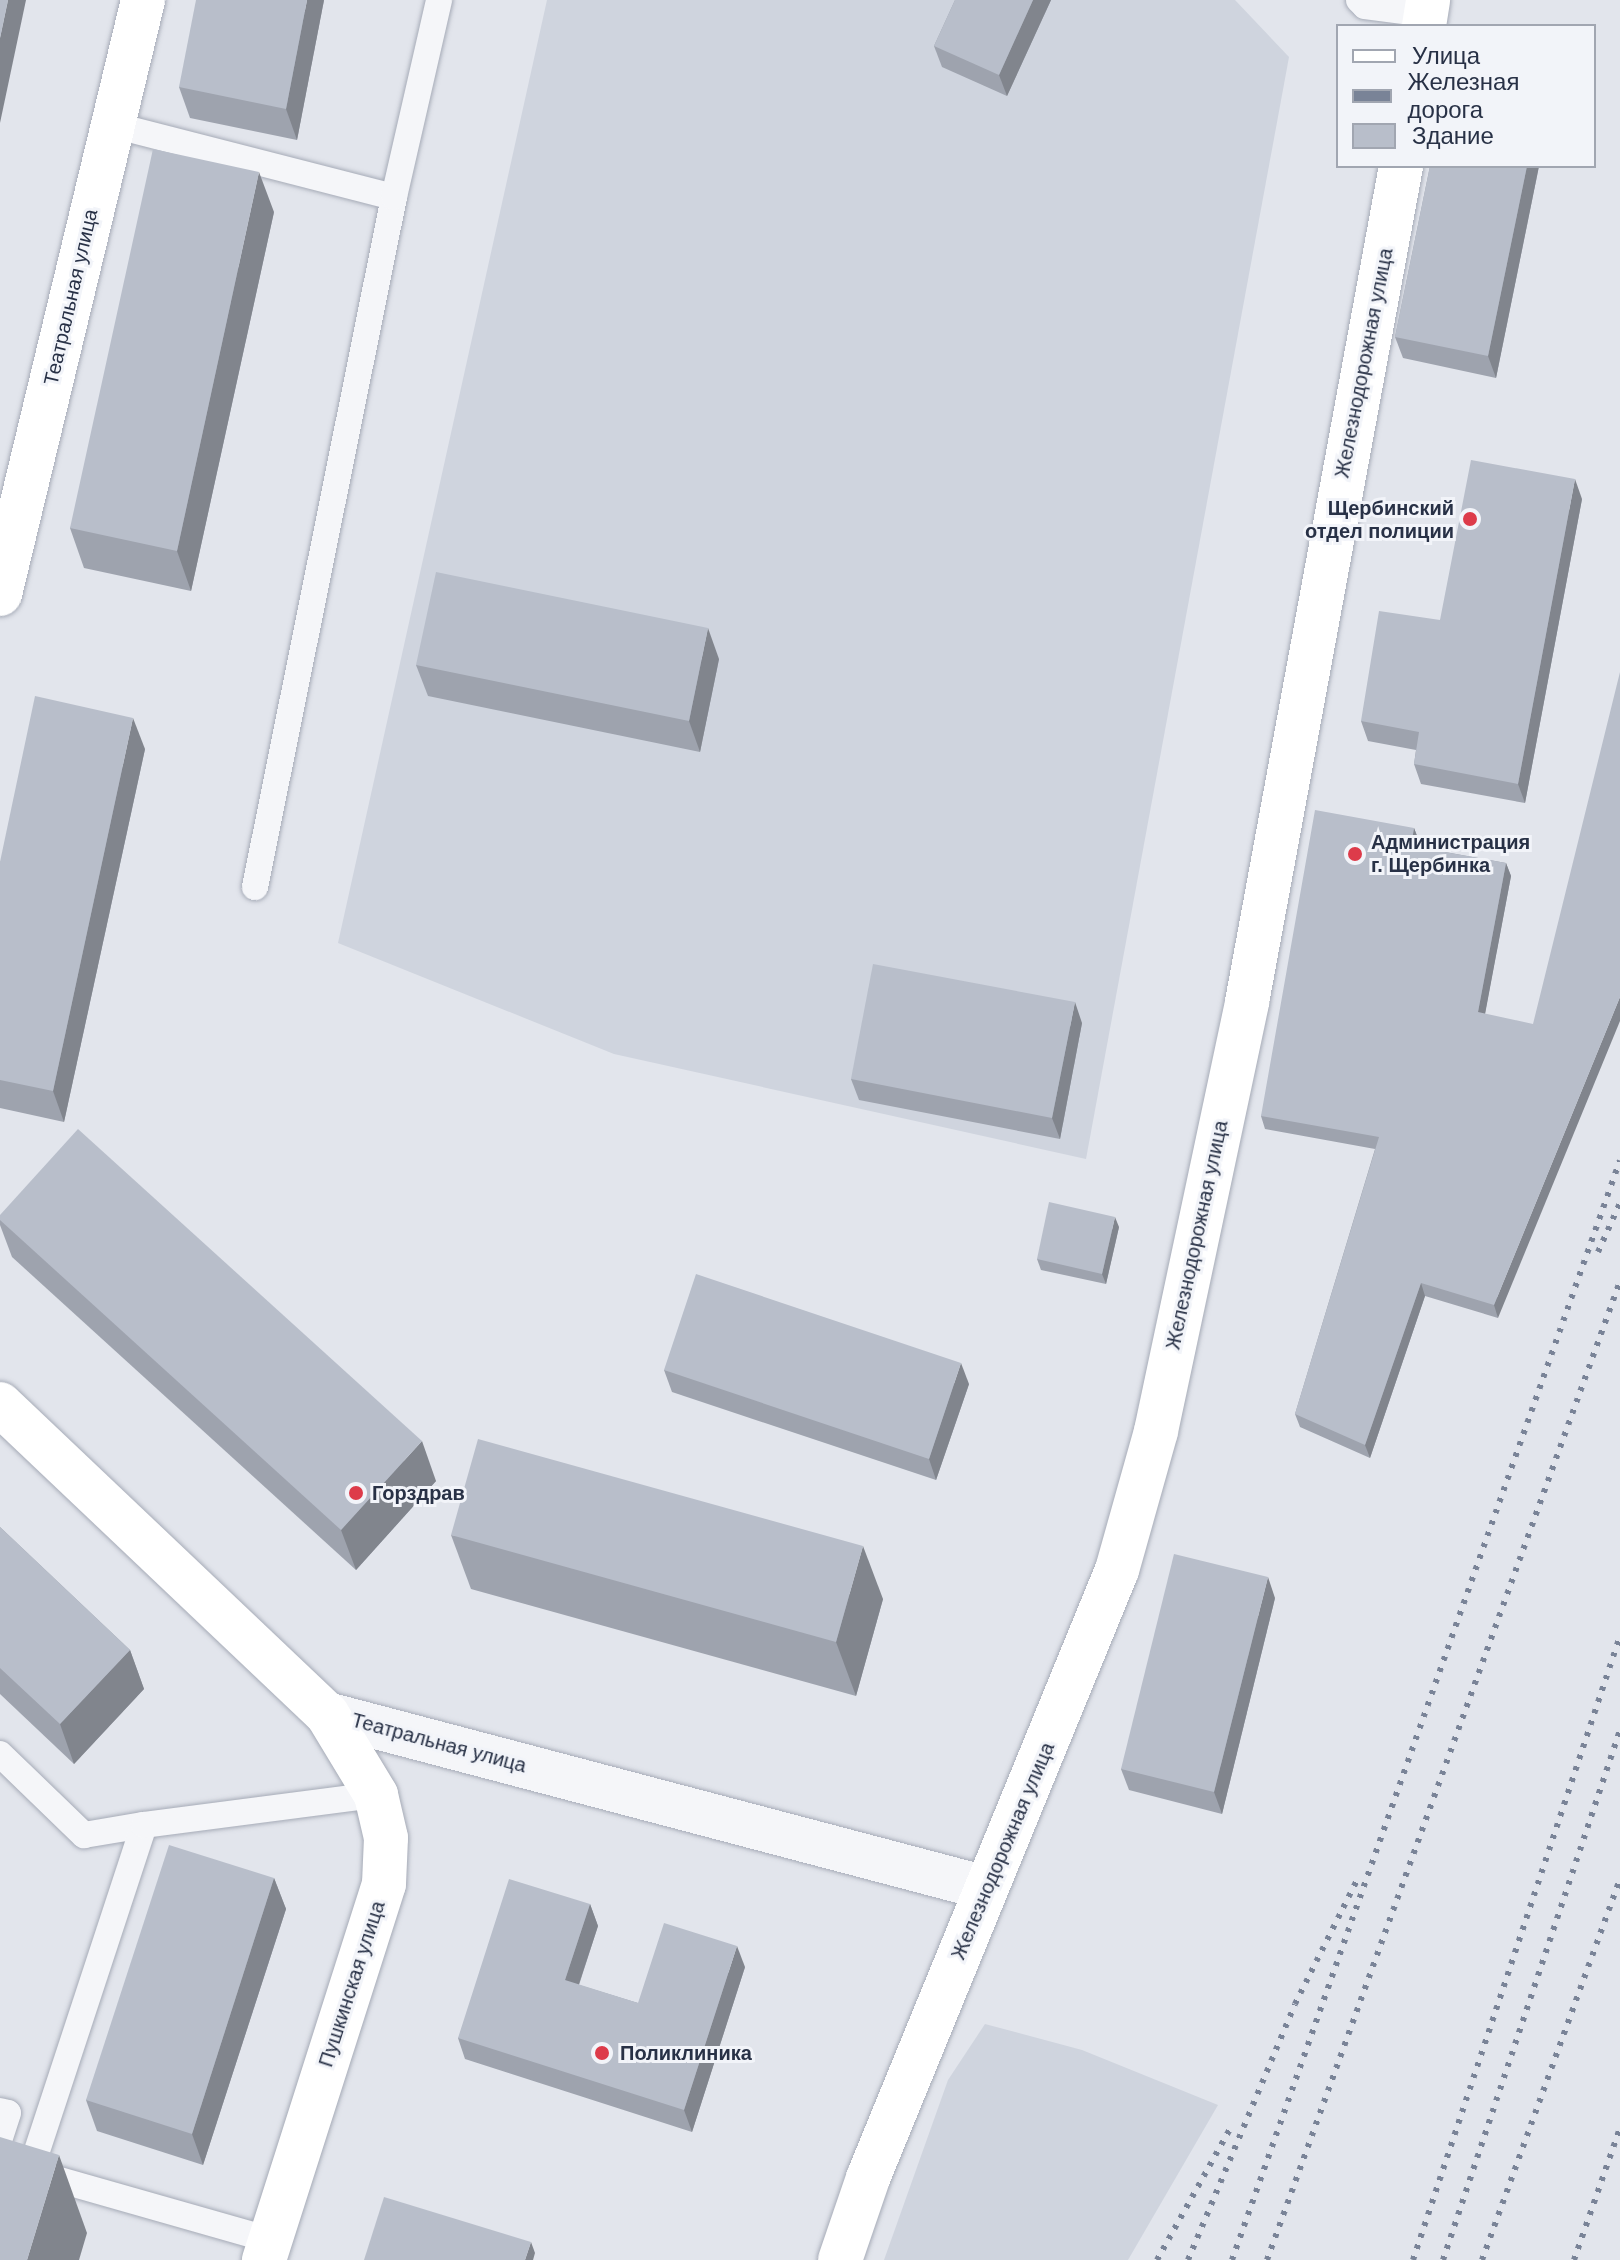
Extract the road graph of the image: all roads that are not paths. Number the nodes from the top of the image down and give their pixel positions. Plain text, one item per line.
1 (143, 0) edge
2 (439, 0) edge
3 (1359, 0) edge
4 (1426, 13) edge
5 (113, 125) junction
6 (1401, 168) edge
7 (394, 197) junction
8 (0, 594) edge
9 (255, 887) dead end
10 (0, 1404) edge
11 (327, 1714) junction
12 (0, 1754) edge
13 (376, 1795) junction
14 (144, 1825) junction
15 (986, 1888) junction
16 (0, 2111) edge
17 (0, 2138) edge
18 (0, 2163) edge
19 (30, 2172) junction
20 (267, 2250) edge
21 (840, 2260) edge

1 - 5 main road, Театральная улица
2 - 7 lane
3 - 4 lane
5 - 7 lane
5 - 8 main road, Театральная улица
6 - 15 main road, Железнодорожная улица
7 - 9 lane
10 - 11 main road, Театральная улица
11 - 13 main road, Пушкинская улица
11 - 15 street, Театральная улица
12 - 14 lane
13 - 14 lane
13 - 20 main road, Пушкинская улица
14 - 19 lane
15 - 21 main road, Железнодорожная улица
16 - 17 lane
18 - 19 lane
19 - 20 lane

